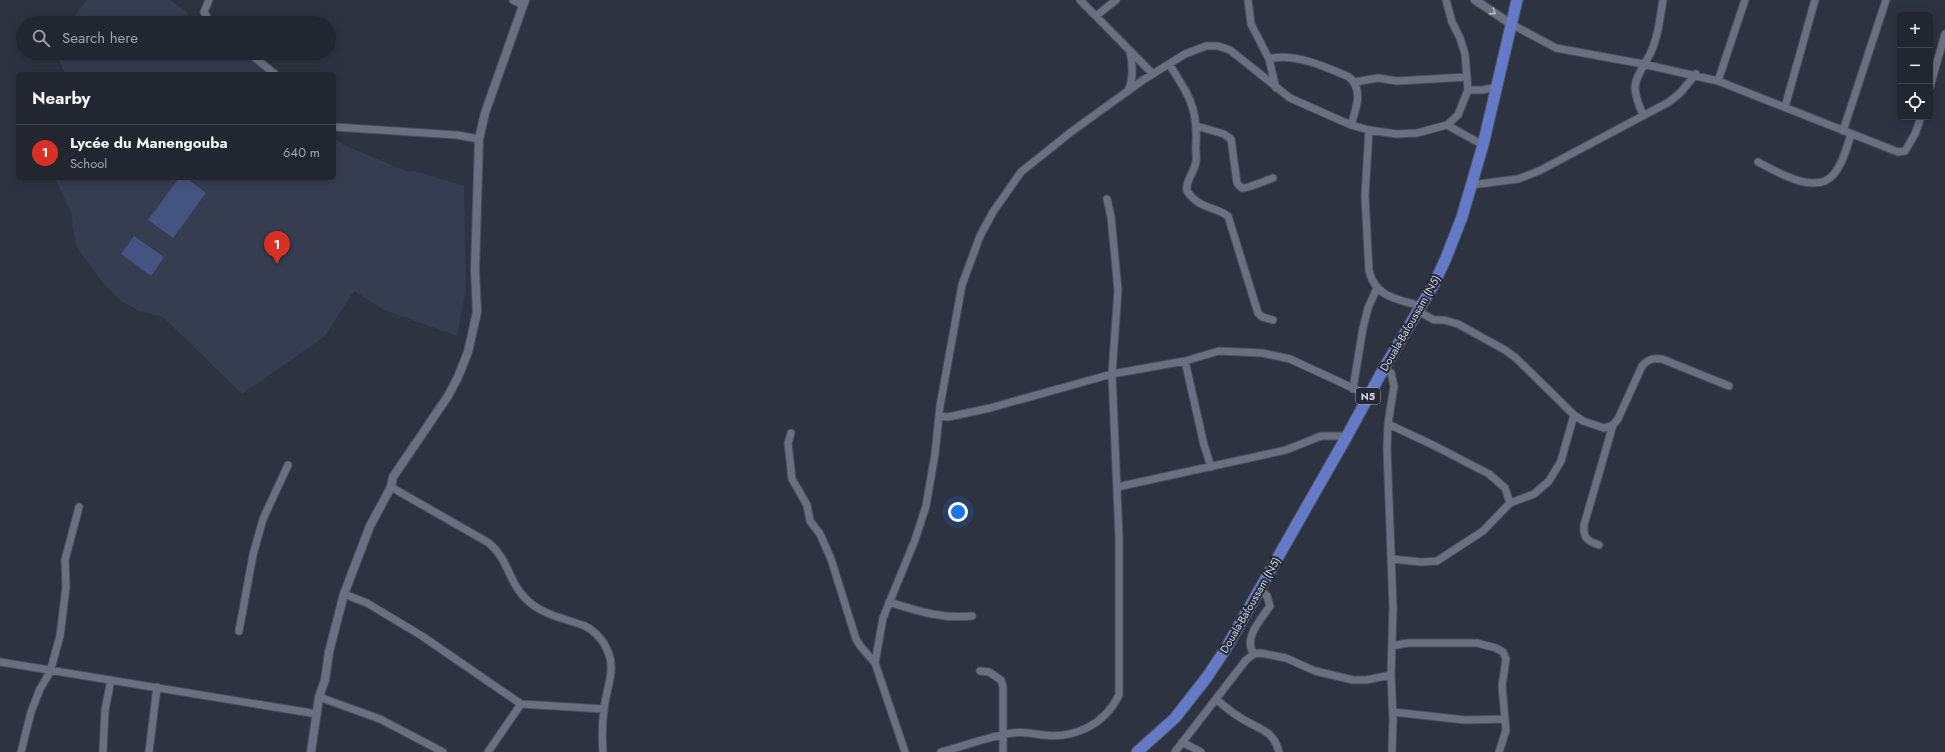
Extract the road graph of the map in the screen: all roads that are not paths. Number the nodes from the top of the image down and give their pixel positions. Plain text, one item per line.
1 (209, 0) edge
2 (513, 0) edge
3 (1080, 0) edge
4 (1116, 0) edge
5 (1248, 0) edge
6 (1446, 0) edge
7 (1475, 0) edge
8 (1517, 0) edge
9 (1663, 0) edge
10 (1745, 0) edge
11 (1815, 0) edge
12 (1886, 0) edge
13 (524, 2) edge
14 (206, 16) edge
15 (1096, 16) junction
16 (1511, 24) junction
17 (1945, 34) edge
18 (1130, 51) junction
19 (1268, 59) junction
20 (258, 60) edge
21 (1168, 64) junction
22 (1643, 64) junction
23 (273, 72) edge
24 (1153, 74) junction
25 (1696, 74) junction
26 (1467, 77) junction
27 (1718, 81) junction
28 (1355, 82) junction
29 (1931, 84) edge
30 (1497, 87) junction
31 (1276, 88) junction
32 (1468, 90) junction
33 (1128, 91) junction
34 (1785, 107) junction
35 (1643, 115) junction
36 (1920, 120) edge
37 (1351, 125) junction
38 (1447, 125) junction
39 (1196, 126) junction
40 (336, 127) edge
41 (1369, 130) junction
42 (1844, 131) junction
43 (1852, 134) junction
44 (479, 139) junction
45 (1482, 145) junction
46 (1758, 162) dead end
47 (1273, 178) dead end
48 (1471, 185) junction
49 (1107, 199) dead end
50 (1377, 288) junction
51 (1420, 308) junction
52 (1273, 320) dead end
53 (1185, 361) junction
54 (1384, 368) junction
55 (1112, 374) junction
56 (1729, 386) dead end
57 (1353, 389) junction
58 (1368, 395) junction
59 (1574, 415) junction
60 (939, 416) junction
61 (1388, 424) junction
62 (1613, 425) junction
63 (791, 433) dead end
64 (1348, 436) junction
65 (288, 465) dead end
66 (1211, 467) junction
67 (391, 487) junction
68 (1117, 487) junction
69 (1510, 503) junction
70 (79, 507) dead end
71 (1599, 545) dead end
72 (1392, 559) junction
73 (1259, 588) junction
74 (344, 594) junction
75 (889, 602) junction
76 (972, 616) dead end
77 (239, 631) dead end
78 (1392, 646) junction
79 (1254, 654) junction
80 (0, 662) edge
81 (875, 663) junction
82 (980, 671) dead end
83 (50, 672) junction
84 (1391, 674) junction
85 (111, 680) junction
86 (157, 687) junction
87 (319, 697) junction
88 (1216, 699) junction
89 (521, 704) junction
90 (604, 710) junction
91 (1393, 712) junction
92 (317, 714) junction
93 (1505, 719) junction
94 (1003, 735) junction
95 (1182, 742) junction
96 (21, 752) edge
97 (103, 752) edge
98 (149, 752) edge
99 (311, 752) edge
100 (443, 752) edge
101 (488, 752) edge
102 (603, 752) edge
103 (905, 752) edge
104 (942, 752) edge
105 (1003, 752) edge
106 (1137, 752) edge
107 (1175, 752) edge
108 (1201, 752) edge
109 (1279, 752) edge
110 (1392, 752) edge
111 (1499, 752) edge

1 - 14 street
2 - 13 street
3 - 15 street
4 - 15 street
5 - 19 street
6 - 26 street
7 -> 16 street
8 - 16 highway, Douala-Bafoussam (N5) / N5
9 - 22 street
10 - 27 street
11 - 34 street
12 - 42 street
13 - 44 street
15 - 18 street
16 - 22 street
16 - 30 highway, Douala-Bafoussam (N5) / N5
17 - 29 street
18 - 24 street
18 - 33 street
19 - 28 street
19 - 31 street
20 - 23 street
21 - 24 street
21 - 31 street
21 - 39 street
22 - 25 street
22 - 35 street
24 - 33 street
25 - 27 street
25 - 35 street
26 - 28 street
26 - 32 street
27 - 34 street
28 - 37 street
30 - 32 street
30 - 45 highway, Douala-Bafoussam (N5) / N5
31 - 37 street
32 - 38 street
33 - 60 street
34 - 42 street
35 - 48 street
36 - 43 street
37 - 41 street
38 - 41 street
38 - 45 street
39 - 47 street
39 - 52 street
40 - 44 street
41 - 50 street
42 - 43 street
43 - 46 street
44 - 67 street
45 - 48 highway, Douala-Bafoussam (N5) / N5
48 - 51 highway, Douala-Bafoussam (N5) / N5
49 - 55 street
50 - 51 street
50 - 57 street
51 - 54 highway, Douala-Bafoussam (N5) / N5
51 - 59 street
53 - 55 street
53 - 57 street
53 - 66 street
54 - 58 highway, Douala-Bafoussam (N5) / N5
54 - 61 street
55 - 60 street
55 - 68 street
56 - 62 street
57 - 58 street
58 - 64 highway, Douala-Bafoussam (N5) / N5
59 - 62 street
59 - 69 street
60 - 75 street
61 - 69 street
61 - 72 street
62 - 71 street
63 - 81 street
64 - 66 street
64 - 73 highway, Douala-Bafoussam (N5) / N5
65 - 77 street
66 - 68 street
67 - 74 street
67 - 90 street
68 - 94 street
69 - 72 street
70 - 83 street
72 - 78 street
73 - 79 street
73 - 106 highway, Douala-Bafoussam (N5) / N5
74 - 87 street
74 - 89 street
75 - 76 street
75 - 81 street
78 - 84 street
78 - 93 street
79 - 84 street
79 - 88 street
80 - 83 street
81 - 103 street
82 - 94 street
83 - 85 street
83 - 96 street
84 - 91 street
85 - 86 street
85 - 97 street
86 - 92 street
86 - 98 street
87 - 92 street
87 - 100 street
88 - 95 street
88 - 109 street
89 - 90 street
89 - 101 street
90 - 102 street
91 - 93 street
91 - 110 street
92 - 99 street
93 - 111 street
94 - 104 street
94 - 105 street
95 - 107 street
95 - 108 street

